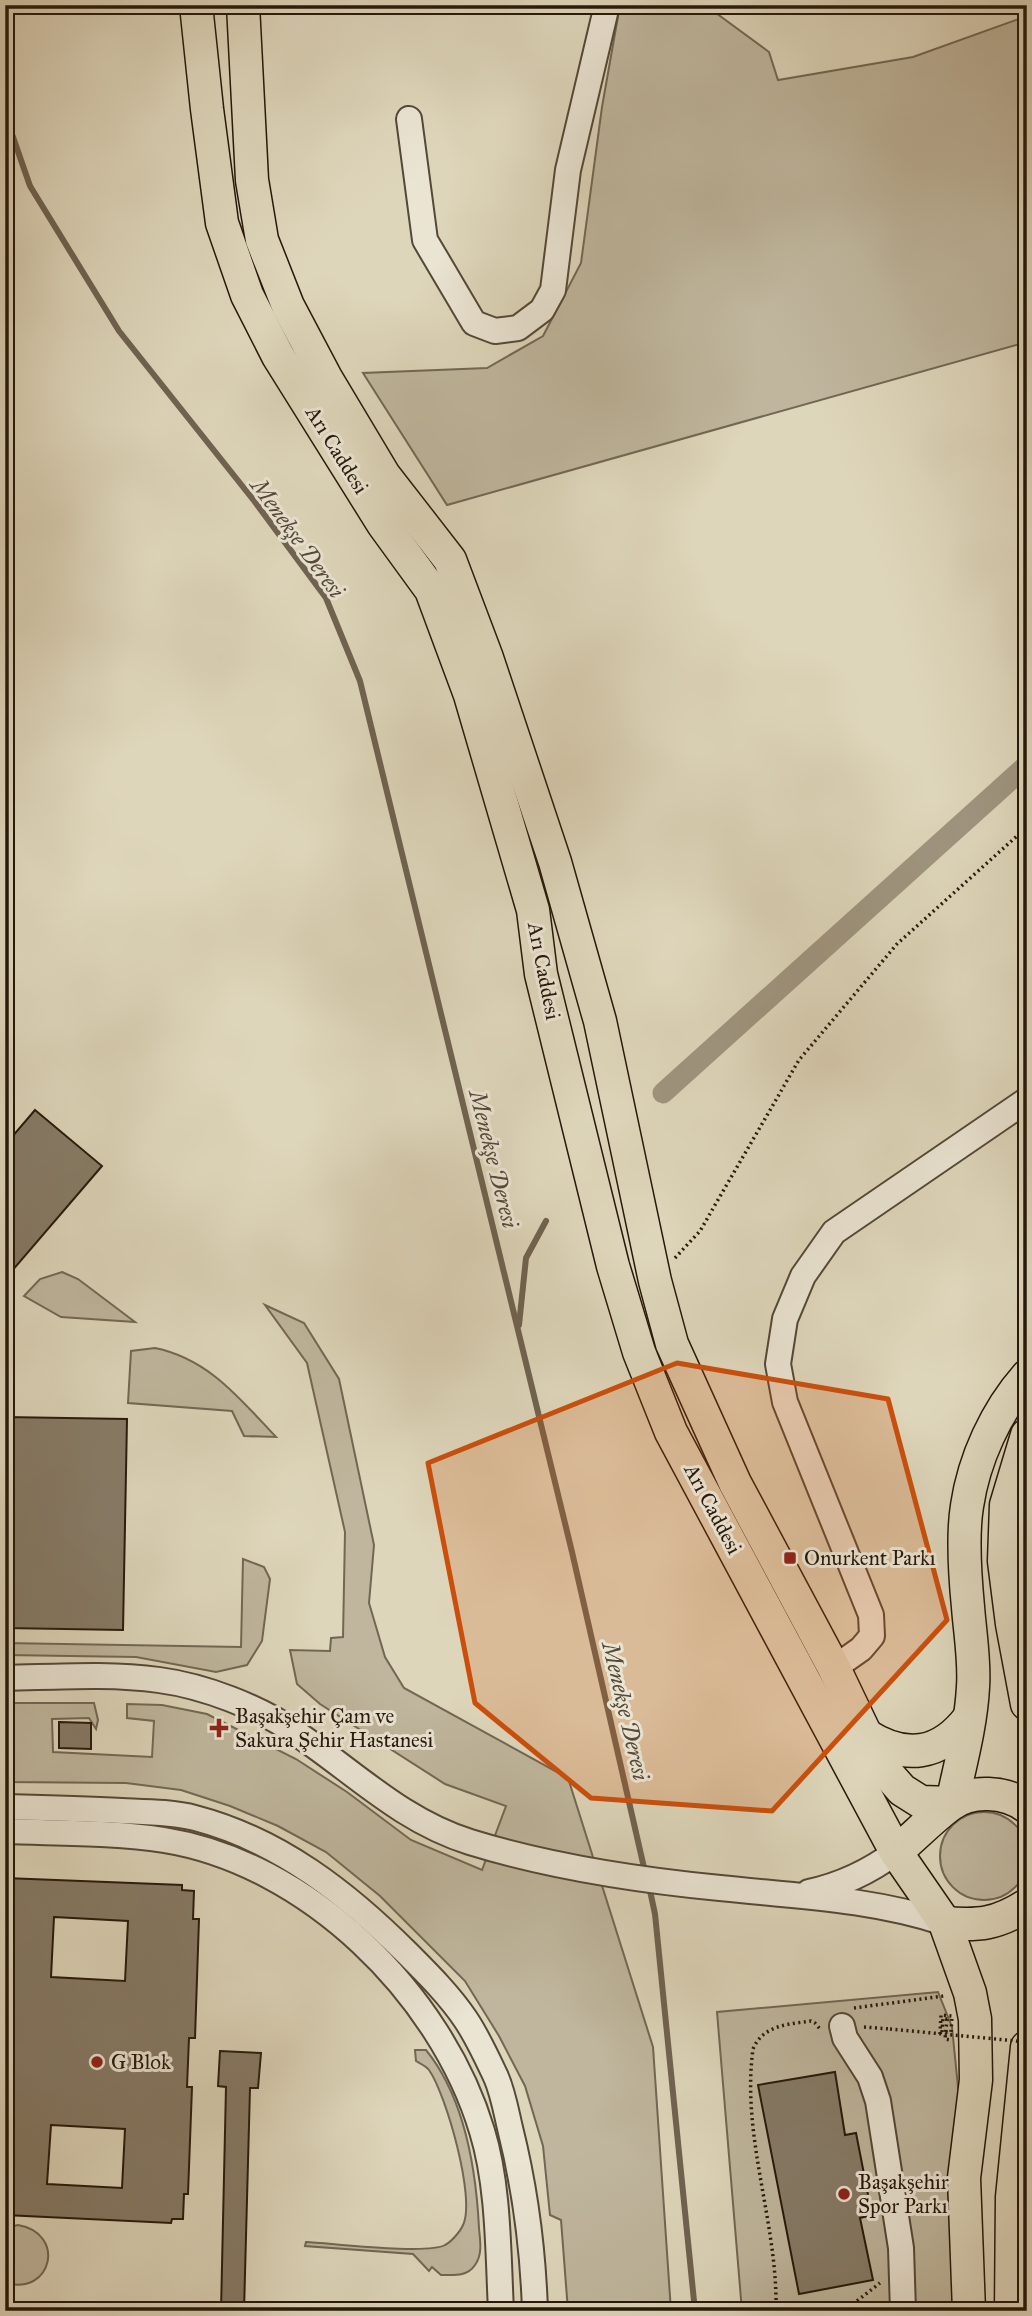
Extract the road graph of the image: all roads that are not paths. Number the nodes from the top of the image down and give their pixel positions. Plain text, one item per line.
1 (196, 5) edge
2 (243, 5) edge
3 (607, 5) edge
4 (409, 119) dead end
5 (1027, 1100) edge
6 (1027, 1376) edge
7 (1027, 1434) edge
8 (834, 1668) junction
9 (5, 1678) edge
10 (1027, 1704) edge
11 (969, 1718) junction
12 (866, 1735) junction
13 (952, 1803) junction
14 (5, 1807) edge
15 (1027, 1807) edge
16 (5, 1831) edge
17 (897, 1852) junction
18 (798, 1894) junction
19 (1027, 1905) edge
20 (945, 1923) junction
21 (839, 2022) road end
22 (1027, 2045) edge
23 (501, 2311) edge
24 (535, 2311) edge
25 (903, 2311) edge
26 (969, 2311) edge
27 (1011, 2311) edge

1 - 17 main road, Arı Caddesi
2 - 8 main road, Arı Caddesi
3 - 4 street
5 - 8 street
6 - 11 main road
7 - 10 main road
8 - 12 main road, Arı Caddesi
9 - 18 street
11 - 12 main road
11 - 13 main road
12 - 13 main road, Arı Caddesi
13 - 15 main road
13 - 17 main road
14 - 24 street
16 - 23 street
17 - 18 street
17 - 20 main road, Arı Caddesi
18 - 20 street
19 - 20 main road
20 - 26 main road, Arı Caddesi
21 - 25 street
22 - 27 main road

